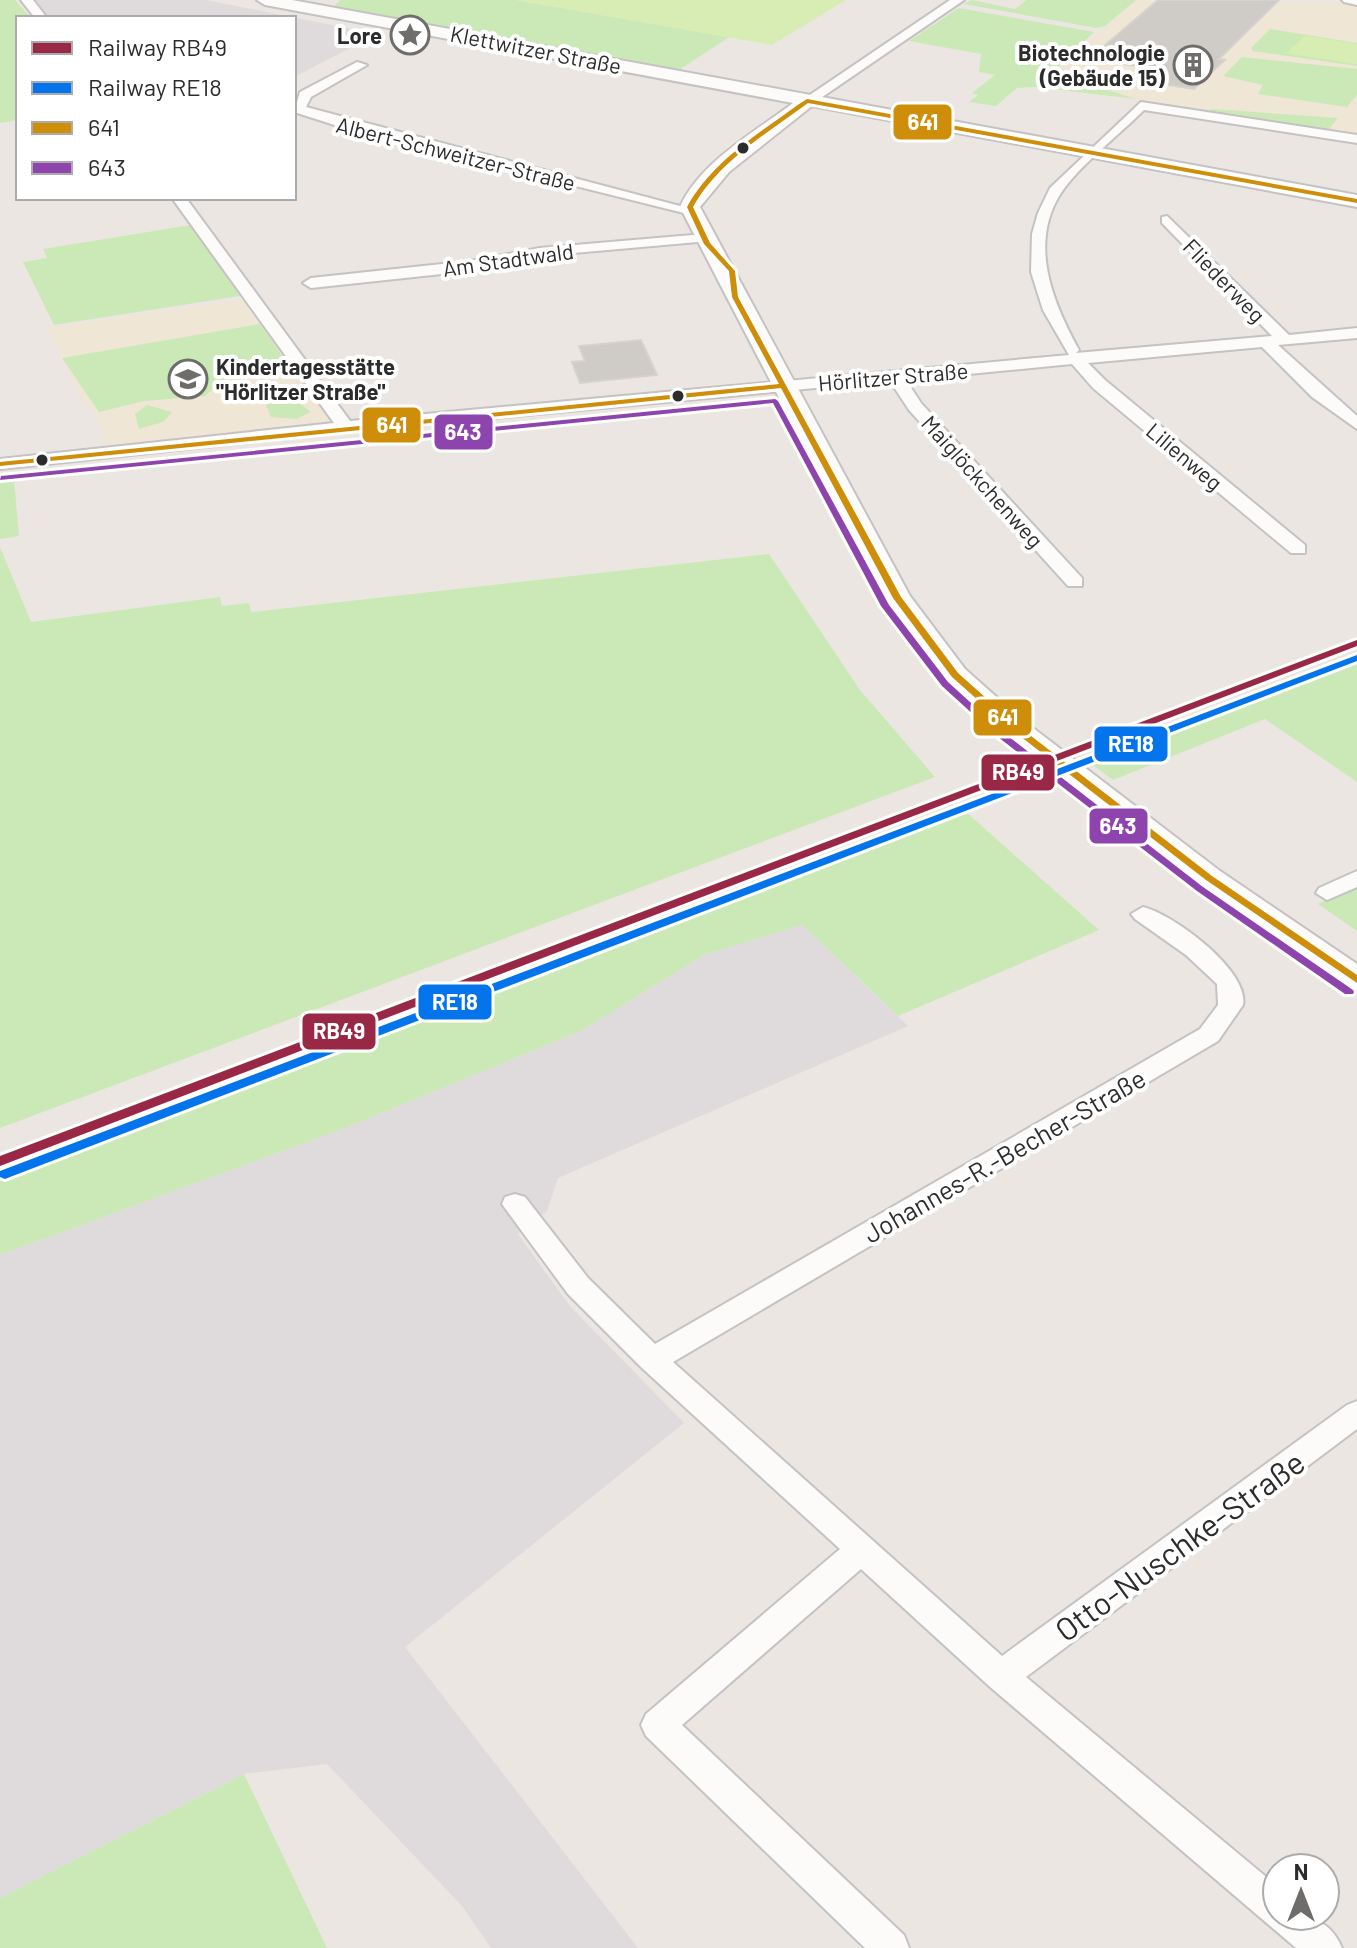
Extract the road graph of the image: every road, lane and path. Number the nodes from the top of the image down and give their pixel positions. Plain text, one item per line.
1 (27, 0) edge
2 (265, 0) edge
3 (958, 0) edge
4 (1348, 0) edge
5 (1357, 1) edge
6 (39, 16) edge
7 (361, 65) dead end
8 (807, 101) junction
9 (1357, 139) edge
10 (1094, 152) junction
11 (180, 200) edge
12 (1357, 201) edge
13 (692, 211) junction
14 (1167, 220) dead end
15 (707, 244) junction
16 (311, 283) dead end
17 (1357, 333) edge
18 (1284, 339) junction
19 (1265, 341) junction
20 (1073, 354) junction
21 (895, 376) junction
22 (783, 386) junction
23 (1357, 424) edge
24 (345, 427) junction
25 (0, 464) edge
26 (1298, 549) dead end
27 (1075, 582) dead end
28 (1357, 878) edge
29 (1327, 893) dead end
30 (1143, 914) dead end
31 (1357, 980) edge
32 (515, 1204) dead end
33 (652, 1360) junction
34 (1357, 1413) edge
35 (861, 1550) junction
36 (1001, 1676) junction
37 (1261, 1895) edge
38 (1305, 1932) edge
39 (891, 1948) edge
40 (1324, 1948) edge

1 - 6 street
2 - 8 main road, Klettwitzer Straße
3 - 8 street
4 - 5 street
7 - 13 street, Albert-Schweitzer-Straße
8 - 10 main road, Klettwitzer Straße
8 - 13 main road
9 - 10 street, Lilienweg
10 - 12 main road, Klettwitzer Straße
10 - 20 street, Lilienweg
11 - 24 street
13 - 15 main road
14 - 18 street, Fliederweg
15 - 16 street, Am Stadtwald
15 - 22 main road
17 - 18 street, Hörlitzer Straße
18 - 19 street, Hörlitzer Straße
19 - 20 street, Hörlitzer Straße
19 - 23 street
20 - 21 street, Hörlitzer Straße
20 - 26 street, Lilienweg
21 - 22 street, Hörlitzer Straße
21 - 27 street, Maiglöckchenweg
22 - 24 street, Hörlitzer Straße
22 - 31 main road
24 - 25 street, Hörlitzer Straße
28 - 29 street
30 - 33 street, Johannes-R.-Becher-Straße
32 - 33 street
33 - 35 street
34 - 36 street, Otto-Nuschke-Straße
35 - 36 street
35 - 39 street
36 - 37 street
38 - 40 street

